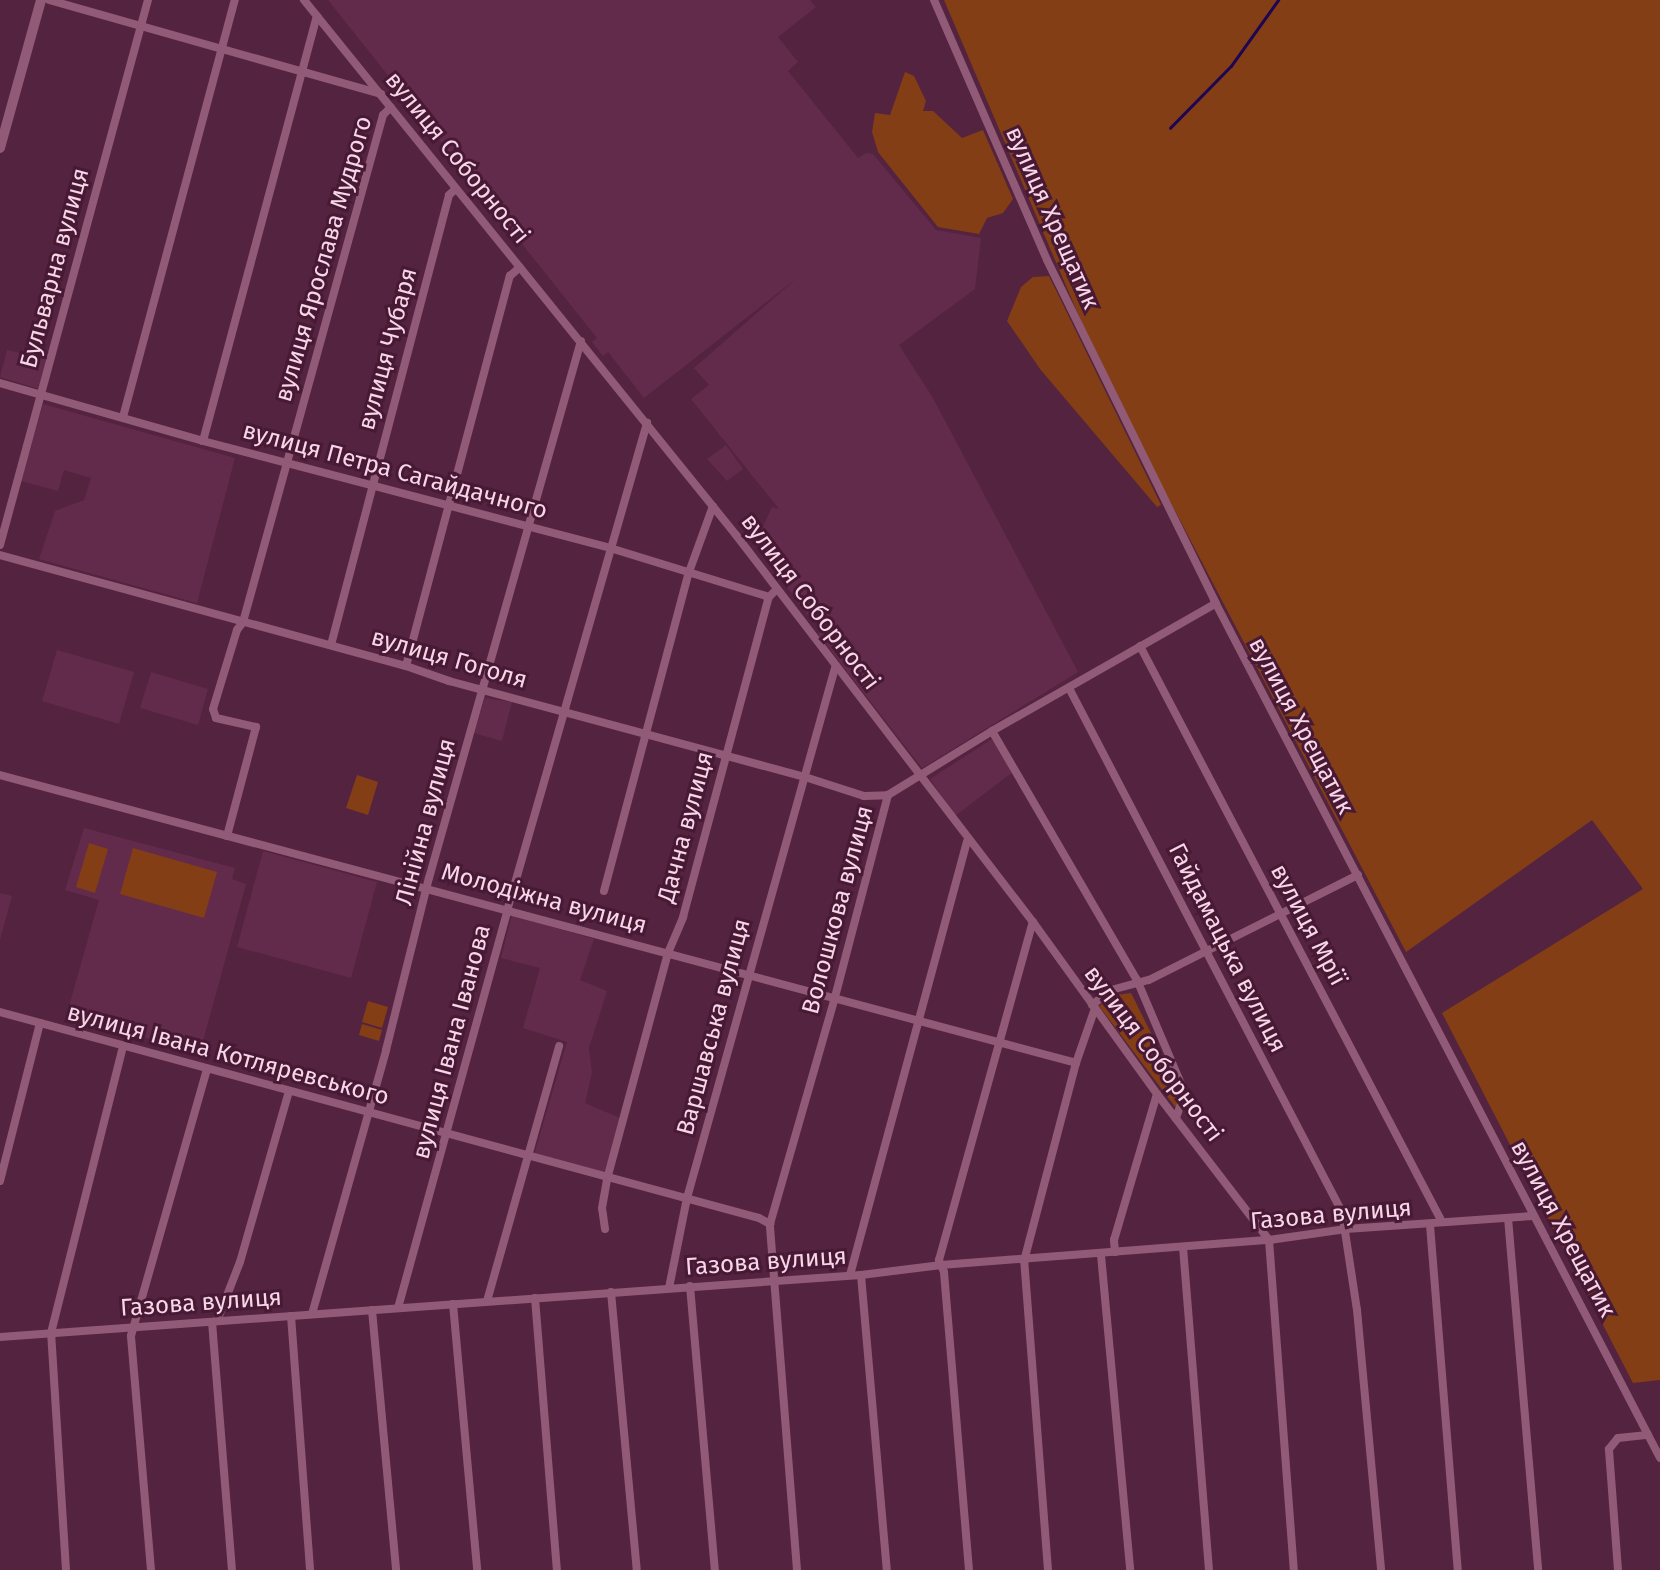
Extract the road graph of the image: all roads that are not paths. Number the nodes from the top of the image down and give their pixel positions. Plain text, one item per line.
1 (41, 0) edge
2 (49, 0) edge
3 (148, 0) edge
4 (235, 0) edge
5 (304, 0) edge
6 (934, 0) edge
7 (317, 16) junction
8 (141, 27) junction
9 (222, 50) junction
10 (301, 72) junction
11 (381, 94) junction
12 (391, 107) junction
13 (0, 148) edge
14 (456, 189) junction
15 (520, 267) junction
16 (581, 341) junction
17 (0, 383) edge
18 (41, 394) junction
19 (122, 417) junction
20 (647, 423) junction
21 (203, 441) junction
22 (286, 463) junction
23 (372, 484) junction
24 (448, 503) junction
25 (713, 506) junction
26 (529, 526) junction
27 (0, 545) edge
28 (610, 548) junction
29 (0, 555) edge
30 (689, 572) junction
31 (777, 590) junction
32 (769, 597) junction
33 (1216, 603) junction
34 (243, 622) junction
35 (331, 645) junction
36 (1140, 646) junction
37 (407, 666) junction
38 (835, 668) junction
39 (1069, 688) junction
40 (483, 690) junction
41 (565, 713) junction
42 (992, 731) junction
43 (646, 736) junction
44 (724, 757) junction
45 (0, 775) edge
46 (918, 776) junction
47 (805, 778) junction
48 (888, 796) junction
49 (227, 836) junction
50 (967, 841) junction
51 (1358, 875) junction
52 (428, 887) junction
53 (604, 891) dead end
54 (507, 911) junction
55 (1280, 914) junction
56 (1033, 922) junction
57 (1208, 951) junction
58 (667, 953) junction
59 (747, 974) junction
60 (1137, 985) junction
61 (835, 997) junction
62 (1093, 1007) junction
63 (0, 1012) edge
64 (918, 1020) junction
65 (40, 1023) junction
66 (998, 1042) junction
67 (123, 1046) junction
68 (559, 1046) dead end
69 (1076, 1063) junction
70 (207, 1069) junction
71 (289, 1091) junction
72 (1157, 1094) junction
73 (369, 1113) junction
74 (1175, 1118) junction
75 (447, 1135) junction
76 (527, 1157) junction
77 (607, 1179) junction
78 (0, 1181) edge
79 (687, 1198) junction
80 (1534, 1216) junction
81 (1508, 1218) junction
82 (1441, 1222) junction
83 (770, 1224) junction
84 (1430, 1225) junction
85 (1346, 1228) junction
86 (606, 1229) dead end
87 (1269, 1240) junction
88 (1183, 1247) junction
89 (1115, 1252) junction
90 (1101, 1255) junction
91 (1024, 1261) junction
92 (941, 1265) junction
93 (850, 1275) junction
94 (861, 1275) junction
95 (774, 1280) junction
96 (691, 1286) junction
97 (669, 1288) junction
98 (611, 1292) junction
99 (535, 1298) junction
100 (487, 1301) junction
101 (453, 1304) junction
102 (398, 1308) junction
103 (372, 1310) junction
104 (312, 1314) junction
105 (291, 1316) junction
106 (215, 1321) junction
107 (134, 1327) junction
108 (51, 1334) junction
109 (0, 1337) edge
110 (1648, 1435) junction
111 (1660, 1458) edge
112 (66, 1570) edge
113 (151, 1570) edge
114 (232, 1570) edge
115 (310, 1570) edge
116 (396, 1570) edge
117 (477, 1570) edge
118 (557, 1570) edge
119 (637, 1570) edge
120 (715, 1570) edge
121 (797, 1570) edge
122 (887, 1570) edge
123 (969, 1570) edge
124 (1048, 1570) edge
125 (1130, 1570) edge
126 (1209, 1570) edge
127 (1294, 1570) edge
128 (1381, 1570) edge
129 (1458, 1570) edge
130 (1538, 1570) edge
131 (1618, 1570) edge

1 - 13 street
2 - 8 street
3 - 8 street, Бульварна вулиця
4 - 9 street
5 - 7 street, вулиця Соборності
6 - 33 street, вулиця Хрещатик
7 - 10 street
7 - 11 street, вулиця Соборності
8 - 9 street
8 - 18 street, Бульварна вулиця
9 - 10 street
9 - 19 street
10 - 11 street
10 - 21 street
11 - 12 street, вулиця Соборності
12 - 14 street, вулиця Соборності
12 - 22 street, вулиця Ярослава Мудрого
14 - 15 street, вулиця Соборності
14 - 23 street, вулиця Чубаря
15 - 16 street, вулиця Соборності
15 - 24 street
16 - 20 street, вулиця Соборності
16 - 26 street, Лінійна вулиця
17 - 18 street, вулиця Петра Сагайдачного
18 - 19 street, вулиця Петра Сагайдачного
18 - 27 street, Бульварна вулиця
19 - 21 street, вулиця Петра Сагайдачного
20 - 25 street, вулиця Соборності
20 - 28 street, вулиця Івана Іванова
21 - 22 street, вулиця Петра Сагайдачного
22 - 23 street, вулиця Петра Сагайдачного
22 - 34 street, вулиця Ярослава Мудрого
23 - 24 street, вулиця Петра Сагайдачного
23 - 35 street, вулиця Чубаря
24 - 26 street, вулиця Петра Сагайдачного
24 - 37 street
25 - 30 street
25 - 31 street, вулиця Соборності
26 - 28 street, вулиця Петра Сагайдачного
26 - 40 street, Лінійна вулиця
28 - 30 street, вулиця Петра Сагайдачного
28 - 41 street, вулиця Івана Іванова
29 - 34 street, вулиця Гоголя
30 - 32 street, вулиця Петра Сагайдачного
30 - 43 street
31 - 32 street
31 - 38 street, вулиця Соборності
32 - 44 street, Дачна вулиця
33 - 36 street, Волошкова вулиця
33 - 51 street, вулиця Хрещатик
34 - 35 street, вулиця Гоголя
34 - 49 street, вулиця Ярослава Мудрого
35 - 37 street, вулиця Гоголя
36 - 39 street, Волошкова вулиця
36 - 55 street, вулиця Мрії
37 - 40 street, вулиця Гоголя
38 - 46 street, вулиця Соборності
38 - 47 street, Варшавська вулиця
39 - 42 street, Волошкова вулиця
39 - 57 street, Гайдамацька вулиця
40 - 41 street, вулиця Гоголя
40 - 52 street, Лінійна вулиця
41 - 43 street, вулиця Гоголя
41 - 54 street, вулиця Івана Іванова
42 - 46 street, Волошкова вулиця
42 - 60 street
43 - 44 street, вулиця Гоголя
43 - 53 street
44 - 47 street, вулиця Гоголя
44 - 58 street, Дачна вулиця
45 - 49 street, Молодіжна вулиця
46 - 48 street, Волошкова вулиця
46 - 50 street, вулиця Соборності
47 - 48 street, вулиця Гоголя
47 - 59 street, Варшавська вулиця
48 - 61 street, Волошкова вулиця
49 - 52 street, Молодіжна вулиця
50 - 56 street, вулиця Соборності
50 - 64 street
51 - 55 street
51 - 80 street, вулиця Хрещатик
52 - 54 street, Молодіжна вулиця
52 - 73 street, Лінійна вулиця
54 - 58 street, Молодіжна вулиця
54 - 75 street, вулиця Івана Іванова
55 - 57 street
55 - 82 street, вулиця Мрії
56 - 62 street, вулиця Соборності
56 - 66 street
57 - 60 street
57 - 85 street, Гайдамацька вулиця
58 - 59 street, Молодіжна вулиця
58 - 77 street, Дачна вулиця
59 - 61 street, Молодіжна вулиця
59 - 79 street, Варшавська вулиця
60 - 62 street
60 - 74 street
61 - 64 street, Молодіжна вулиця
61 - 83 street, Волошкова вулиця
62 - 69 street
62 - 72 street, вулиця Соборності
63 - 65 street, вулиця Івана Котляревського
64 - 66 street, Молодіжна вулиця
64 - 93 street
65 - 67 street, вулиця Івана Котляревського
65 - 78 street
66 - 69 street, Молодіжна вулиця
66 - 92 street
67 - 70 street, вулиця Івана Котляревського
67 - 108 street
68 - 76 street
69 - 91 street
70 - 71 street, вулиця Івана Котляревського
70 - 107 street
71 - 73 street, вулиця Івана Котляревського
71 - 106 street
72 - 74 street, вулиця Соборності
72 - 89 street
73 - 75 street, вулиця Івана Котляревського
73 - 104 street, Лінійна вулиця
74 - 87 street, вулиця Соборності
75 - 76 street, вулиця Івана Котляревського
75 - 102 street, вулиця Івана Іванова
76 - 77 street, вулиця Івана Котляревського
76 - 100 street
77 - 79 street, вулиця Івана Котляревського
77 - 86 street, Дачна вулиця
79 - 83 street, вулиця Івана Котляревського
79 - 97 street, Варшавська вулиця
80 - 81 street, Газова вулиця
80 - 110 street, вулиця Хрещатик
81 - 82 street, Газова вулиця
81 - 130 street
82 - 84 street, Газова вулиця
83 - 95 street, Волошкова вулиця
84 - 85 street, Газова вулиця
84 - 129 street
85 - 87 street, Газова вулиця
85 - 128 street, Гайдамацька вулиця
87 - 88 street, Газова вулиця
87 - 127 street
88 - 89 street, Газова вулиця
88 - 126 street
89 - 90 street, Газова вулиця
90 - 91 street, Газова вулиця
90 - 125 street
91 - 92 street, Газова вулиця
91 - 124 street
92 - 94 street, Газова вулиця
92 - 123 street
93 - 94 street, Газова вулиця
93 - 95 street, Газова вулиця
94 - 122 street
95 - 96 street, Газова вулиця
95 - 121 street, Волошкова вулиця
96 - 97 street, Газова вулиця
96 - 120 street
97 - 98 street, Газова вулиця
98 - 99 street, Газова вулиця
98 - 119 street
99 - 100 street, Газова вулиця
99 - 118 street
100 - 101 street, Газова вулиця
101 - 102 street, Газова вулиця
101 - 117 street
102 - 103 street, Газова вулиця
103 - 104 street, Газова вулиця
103 - 116 street
104 - 105 street, Газова вулиця
105 - 106 street, Газова вулиця
105 - 115 street
106 - 107 street, Газова вулиця
106 - 114 street
107 - 108 street, Газова вулиця
107 - 113 street
108 - 109 street, Газова вулиця
108 - 112 street
110 - 111 street, вулиця Хрещатик
110 - 131 street

